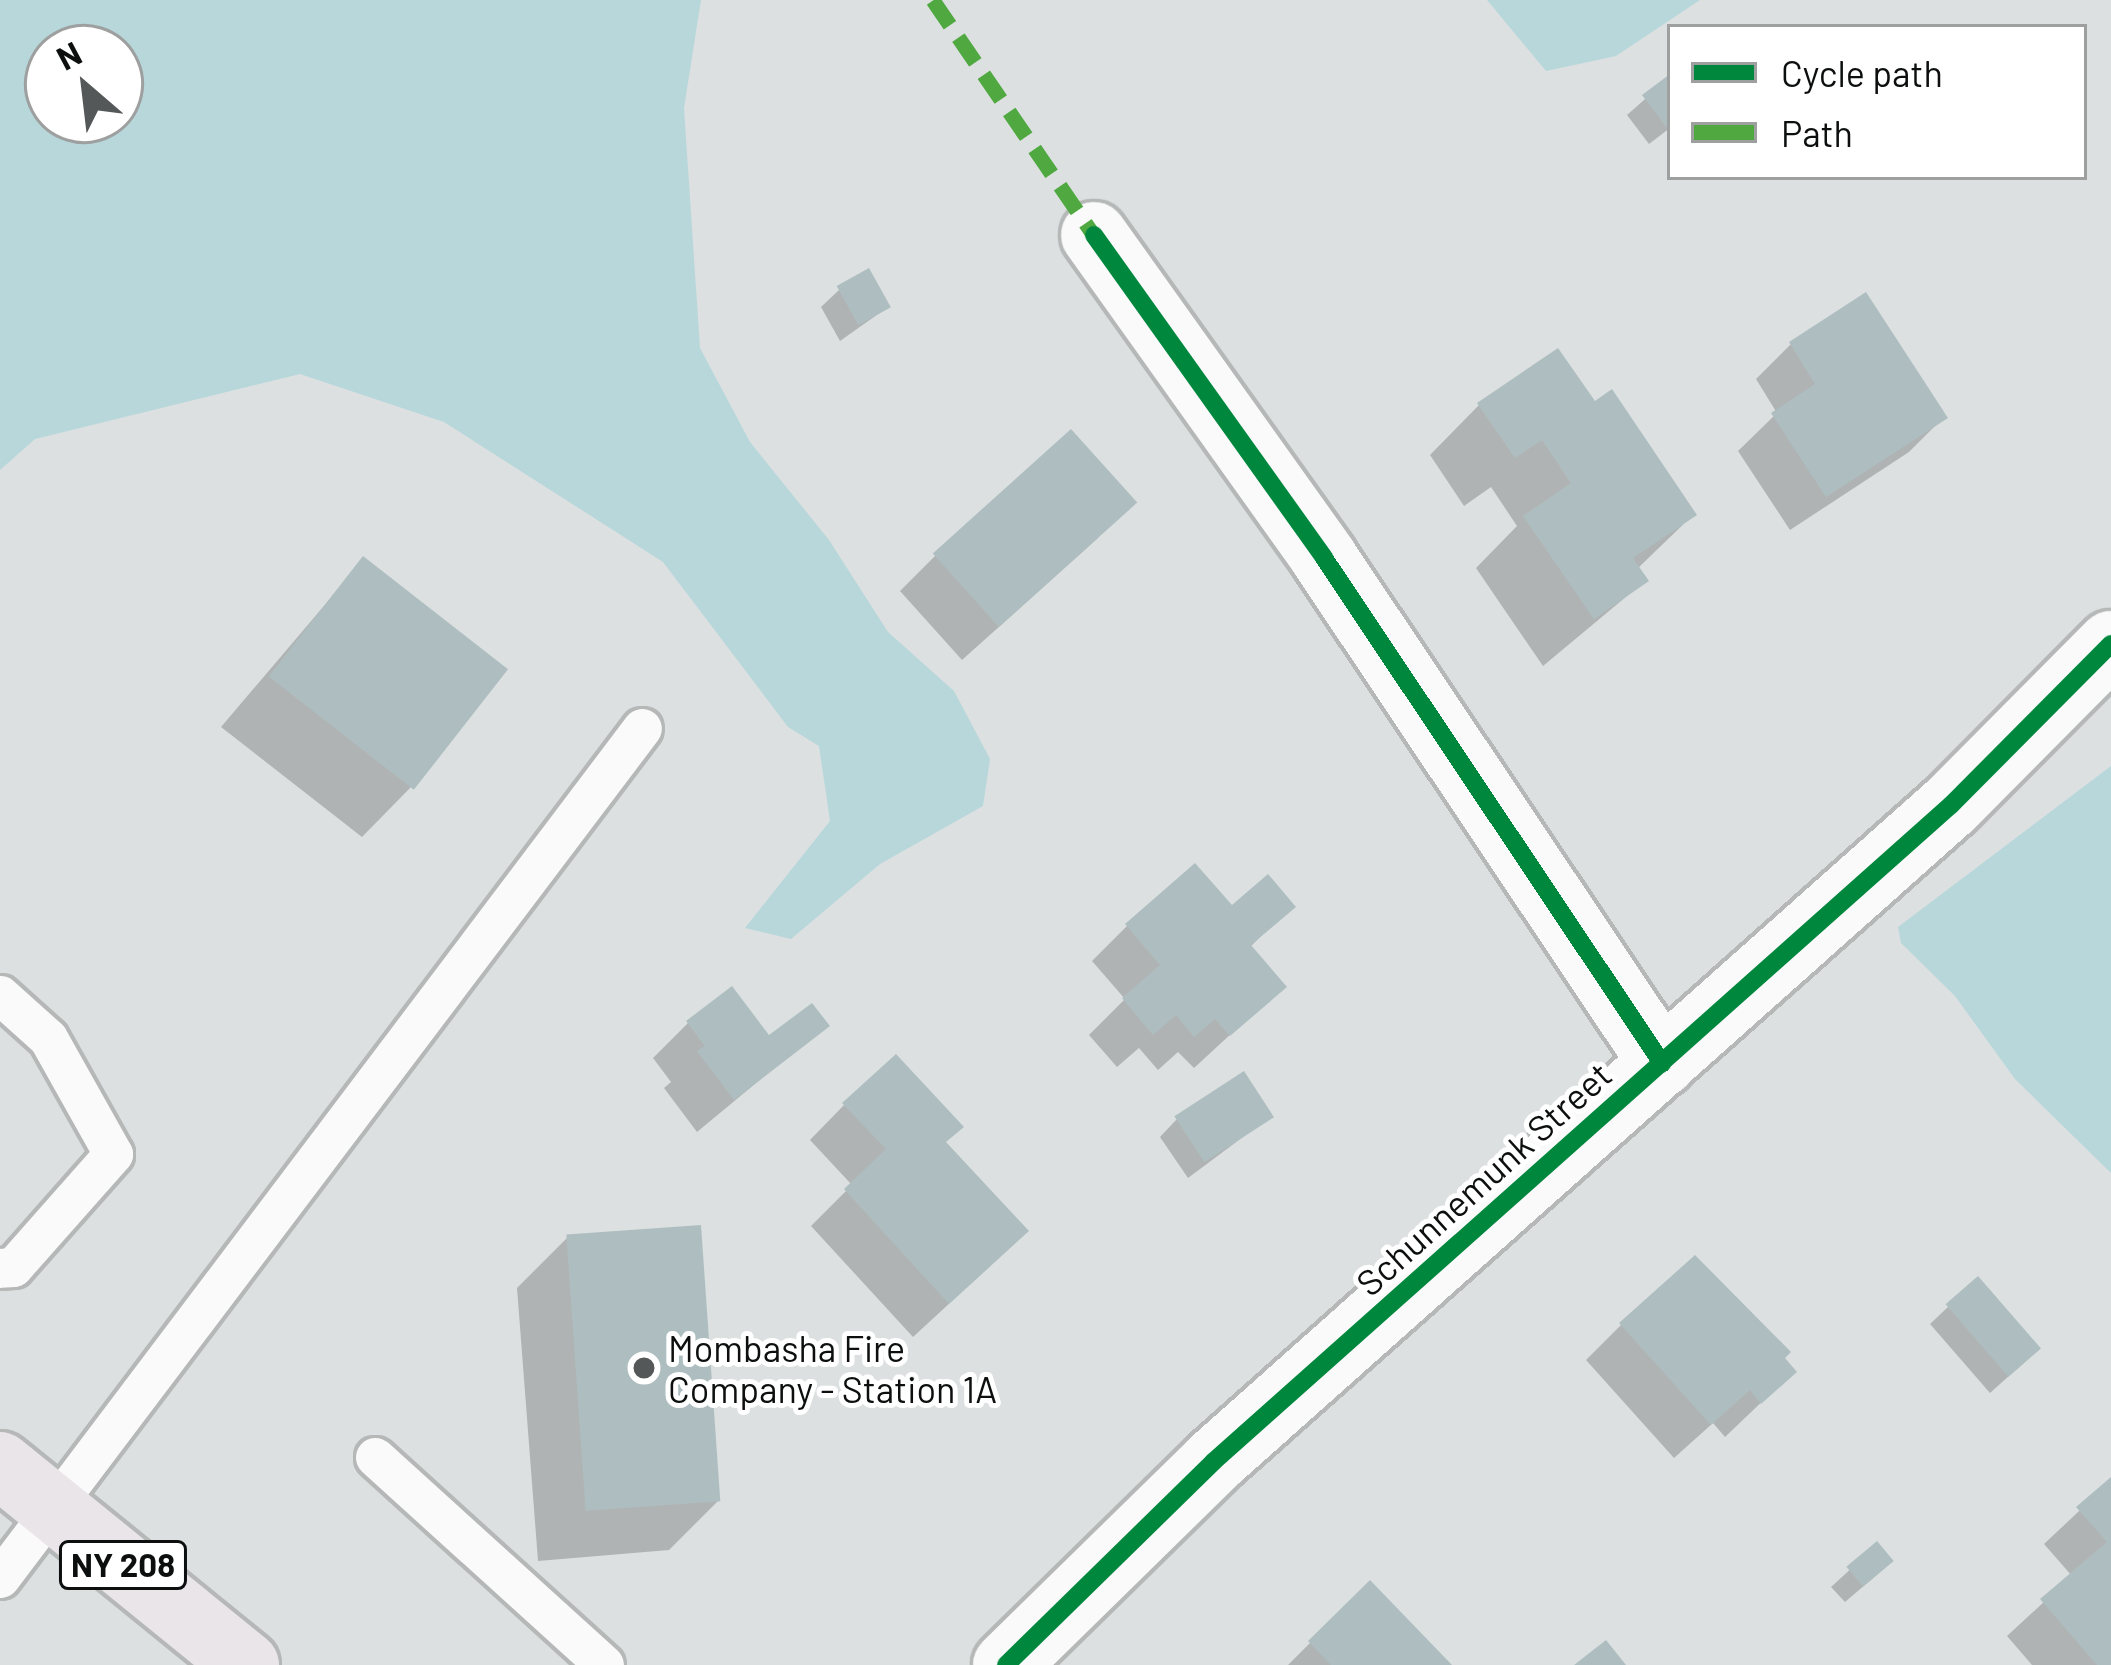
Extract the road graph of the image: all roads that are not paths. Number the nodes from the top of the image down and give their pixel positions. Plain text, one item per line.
1 (1094, 235) dead end
2 (2111, 644) edge
3 (642, 728) dead end
4 (0, 995) edge
5 (1662, 1063) junction
6 (0, 1268) edge
7 (374, 1457) dead end
8 (0, 1465) edge
9 (54, 1509) junction
10 (0, 1578) edge
11 (246, 1665) edge
12 (604, 1665) edge
13 (1006, 1665) edge

1 - 5 street
2 - 5 street, Schunnemunk Street
3 - 9 lane
4 - 6 lane
5 - 13 street, Schunnemunk Street
7 - 12 lane
8 - 9 main road, NY 208
9 - 10 lane
9 - 11 main road, NY 208

